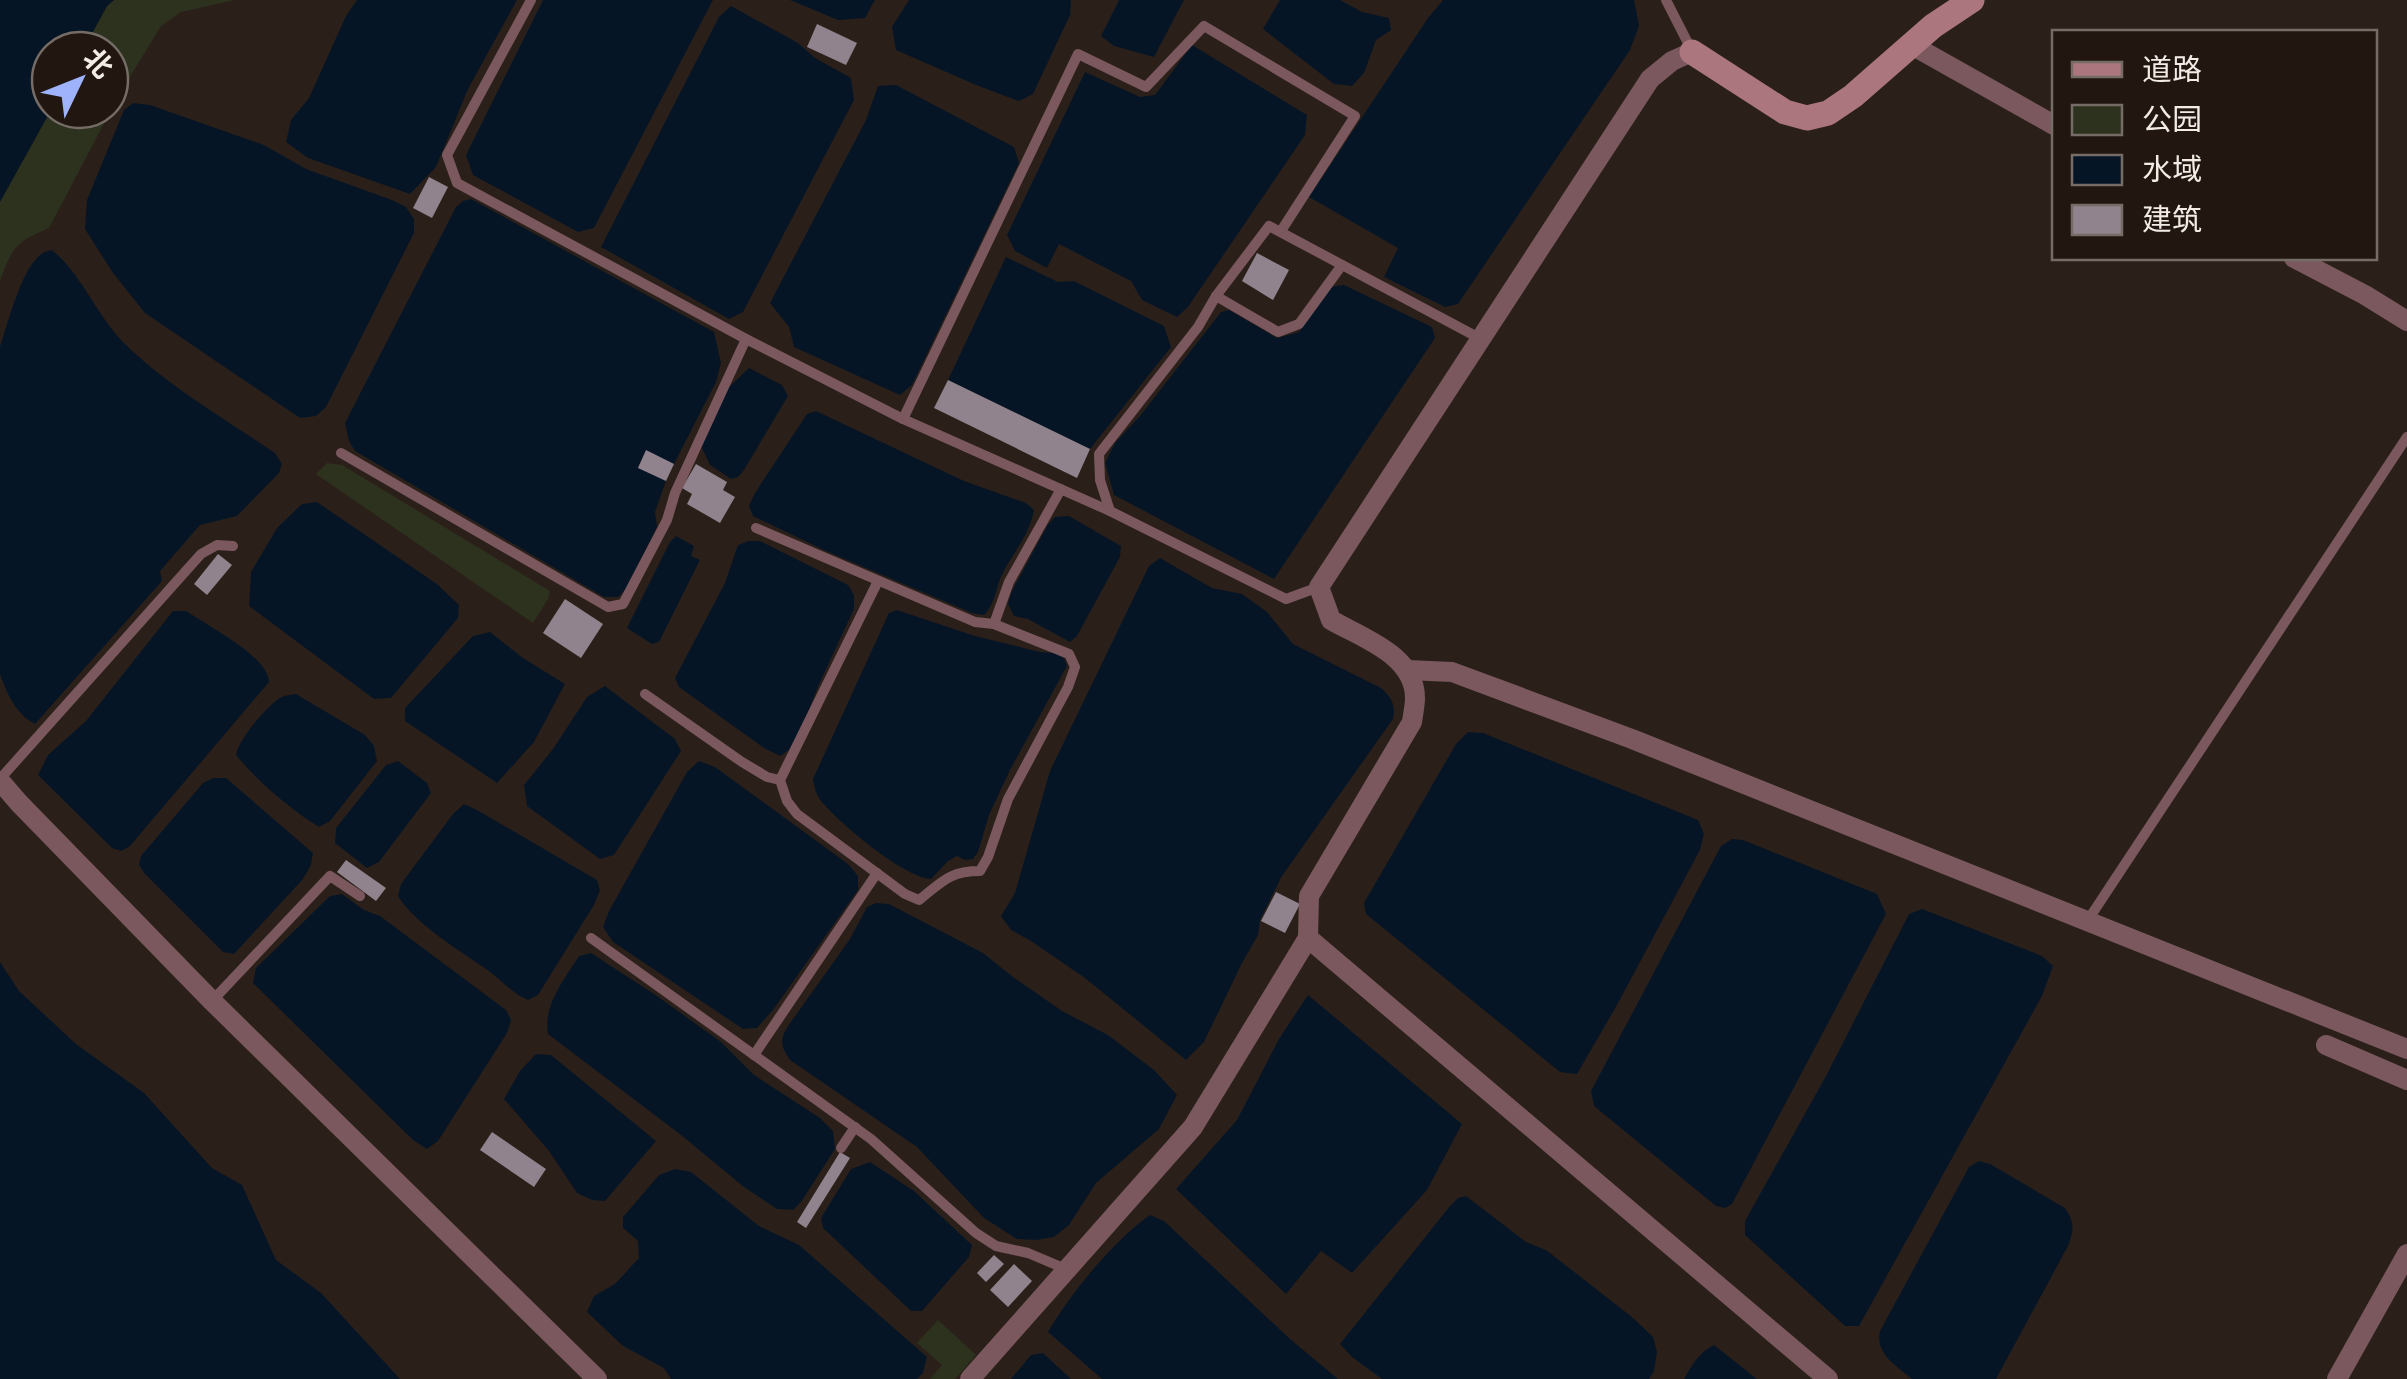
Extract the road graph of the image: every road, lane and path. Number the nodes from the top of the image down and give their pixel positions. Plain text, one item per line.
1 (531, 0) edge
2 (1666, 0) edge
3 (1972, 0) edge
4 (1910, 44) junction
5 (1692, 52) junction
6 (2052, 124) edge
7 (1280, 232) junction
8 (2298, 260) edge
9 (1342, 265) junction
10 (1216, 296) junction
11 (2407, 322) edge
12 (746, 339) junction
13 (1482, 340) junction
14 (903, 419) junction
15 (2407, 437) edge
16 (341, 453) dead end
17 (1061, 489) junction
18 (1110, 512) junction
19 (756, 528) dead end
20 (233, 546) dead end
21 (878, 581) junction
22 (1319, 586) junction
23 (994, 624) junction
24 (1408, 670) junction
25 (645, 694) dead end
26 (0, 779) edge
27 (780, 780) junction
28 (877, 874) junction
29 (360, 896) dead end
30 (2088, 920) junction
31 (591, 938) dead end
32 (1308, 938) junction
33 (212, 1002) junction
34 (2326, 1045) dead end
35 (2407, 1049) edge
36 (754, 1055) junction
37 (2407, 1080) edge
38 (855, 1127) junction
39 (841, 1148) dead end
40 (2407, 1254) edge
41 (1066, 1269) junction
42 (597, 1379) edge
43 (970, 1379) edge
44 (1828, 1379) edge
45 (2337, 1379) edge

1 - 12 lane
2 - 5 lane
3 - 4 street
4 - 5 street
4 - 6 street
5 - 13 street
7 - 9 lane
7 - 10 lane
7 - 14 lane
8 - 11 street
9 - 10 lane
9 - 13 lane
10 - 18 lane
12 - 14 lane
12 - 16 lane
13 - 22 street
14 - 17 lane
15 - 30 lane
17 - 18 lane
17 - 23 lane
18 - 22 lane
19 - 21 lane
20 - 26 lane
21 - 23 lane
21 - 27 lane
22 - 24 street
23 - 28 lane
24 - 30 street
24 - 32 street
25 - 27 lane
26 - 33 street
27 - 28 lane
28 - 36 lane
29 - 33 lane
30 - 35 street
31 - 36 lane
32 - 41 street
32 - 44 street
33 - 42 street
34 - 37 street
36 - 38 lane
38 - 39 lane
38 - 41 lane
40 - 45 street
41 - 43 street

